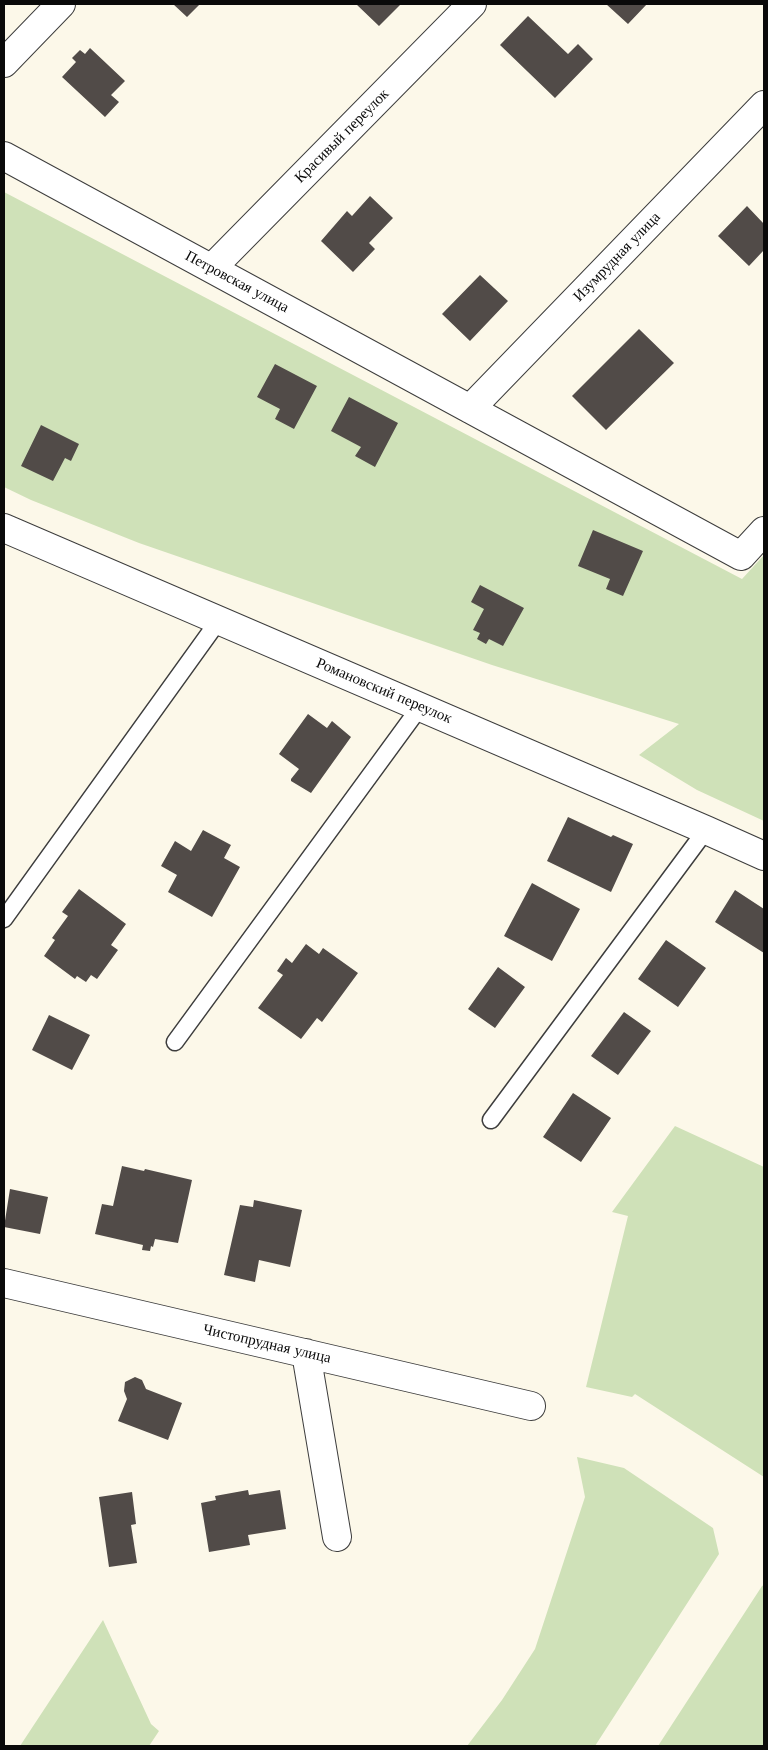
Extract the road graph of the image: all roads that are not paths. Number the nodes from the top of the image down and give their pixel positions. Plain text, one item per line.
1 (60, 4) edge
2 (472, 4) edge
3 (4, 63) edge
4 (764, 105) edge
5 (4, 156) edge
6 (212, 268) junction
7 (470, 409) junction
8 (4, 528) edge
9 (764, 531) edge
10 (218, 620) junction
11 (420, 707) junction
12 (706, 830) junction
13 (764, 856) edge
14 (4, 919) edge
15 (175, 1042) dead end
16 (490, 1120) dead end
17 (4, 1283) edge
18 (306, 1354) junction
19 (531, 1406) dead end
20 (337, 1537) dead end

1 - 3 street
2 - 6 street, Красивый переулок
4 - 7 street, Изумрудная улица
5 - 6 street, Петровская улица
6 - 7 street, Петровская улица
7 - 9 street, Петровская улица
8 - 10 street, Романовский переулок
10 - 11 street, Романовский переулок
10 - 14 lane
11 - 12 street, Романовский переулок
11 - 15 lane
12 - 13 street, Романовский переулок
12 - 16 lane
17 - 18 street, Чистопрудная улица
18 - 19 street, Чистопрудная улица
18 - 20 street

